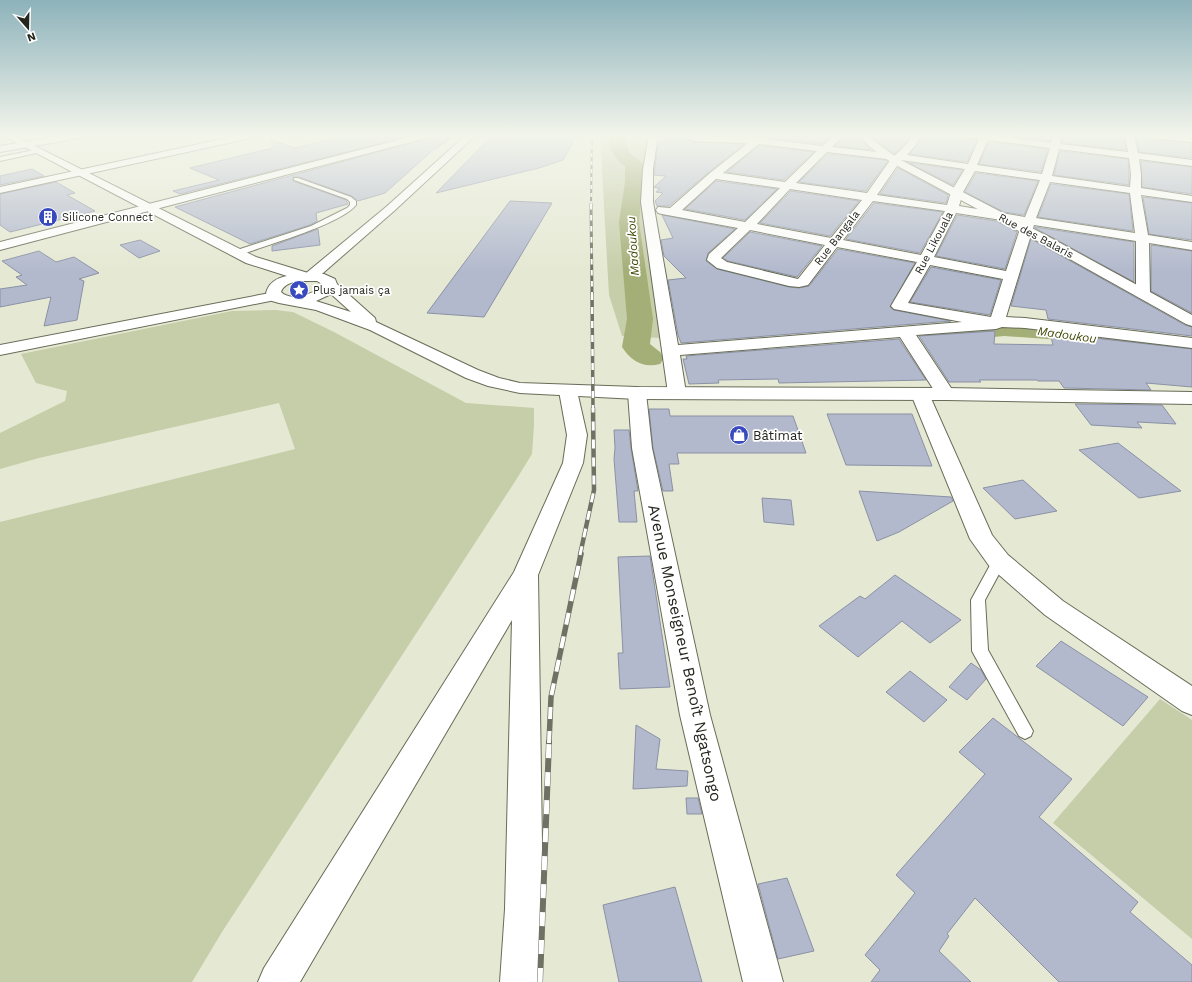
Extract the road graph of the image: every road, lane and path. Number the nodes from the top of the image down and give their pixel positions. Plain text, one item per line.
1 (41, 181) edge
2 (96, 181) edge
3 (249, 181) edge
4 (301, 181) edge
5 (420, 181) edge
6 (648, 181) edge
7 (708, 181) edge
8 (753, 181) edge
9 (793, 181) edge
10 (880, 181) edge
11 (936, 181) edge
12 (964, 181) edge
13 (1045, 181) edge
14 (1065, 181) edge
15 (1136, 181) edge
16 (788, 186) junction
17 (0, 190) edge
18 (1135, 191) junction
19 (957, 192) junction
20 (869, 198) junction
21 (1192, 199) edge
22 (146, 208) junction
23 (648, 208) junction
24 (952, 209) junction
25 (673, 212) junction
26 (999, 216) junction
27 (748, 226) junction
28 (1028, 226) junction
29 (1142, 238) junction
30 (832, 242) junction
31 (0, 246) edge
32 (1192, 246) edge
33 (237, 253) junction
34 (251, 260) junction
35 (330, 261) junction
36 (925, 261) junction
37 (1011, 276) junction
38 (309, 277) junction
39 (330, 284) junction
40 (274, 293) junction
41 (1143, 293) junction
42 (290, 301) junction
43 (1192, 321) edge
44 (998, 322) junction
45 (376, 327) junction
46 (906, 333) junction
47 (1192, 343) edge
48 (0, 350) edge
49 (670, 351) junction
50 (568, 391) junction
51 (637, 393) junction
52 (677, 393) junction
53 (920, 394) junction
54 (946, 394) junction
55 (1192, 398) edge
56 (999, 561) junction
57 (525, 575) junction
58 (1192, 702) edge
59 (1025, 732) dead end
60 (278, 982) edge
61 (520, 982) edge
62 (763, 982) edge

1 - 17 street
2 - 22 street
3 - 22 street
4 - 33 lane
5 - 35 street
6 - 23 street
7 - 25 street
8 - 16 street
9 - 16 street
10 - 20 street, Rue Bangala
11 - 19 street, Rue des Balaris
12 - 19 street, Rue Likouala
13 - 28 street
14 - 18 street
15 - 18 street
16 - 20 street
16 - 27 street
18 - 21 street
18 - 29 street
19 - 24 street, Rue Likouala
19 - 26 street, Rue des Balaris
20 - 24 street
20 - 30 street, Rue Bangala
22 - 31 street
22 - 33 street
23 - 25 street
23 - 49 street
24 - 26 street
24 - 36 street, Rue Likouala
25 - 27 street
26 - 28 street, Rue des Balaris
27 - 30 street
27 - 30 street, Rue Bangala
28 - 29 street
28 - 37 street
28 - 41 street, Rue des Balaris
29 - 32 street
29 - 41 street
30 - 36 street
33 - 34 street
34 - 38 street
34 - 40 street
35 - 38 street
35 - 39 street
36 - 37 street
36 - 44 street, Rue Likouala
37 - 44 street
38 - 39 street
38 - 40 street
39 - 42 street
39 - 45 street
40 - 42 street
40 - 48 street
41 - 43 street, Rue des Balaris
42 - 45 street
44 - 46 street
44 - 47 street
45 - 50 street
46 - 49 street
46 - 54 street
49 - 52 street
50 - 51 street
50 - 57 street
51 - 52 street
51 - 62 street, Avenue Monseigneur Benoît Ngatsongo
52 - 53 street
53 - 54 street
53 - 56 street
54 - 55 street
56 - 58 street
56 - 59 lane
57 - 60 street
57 - 61 street

